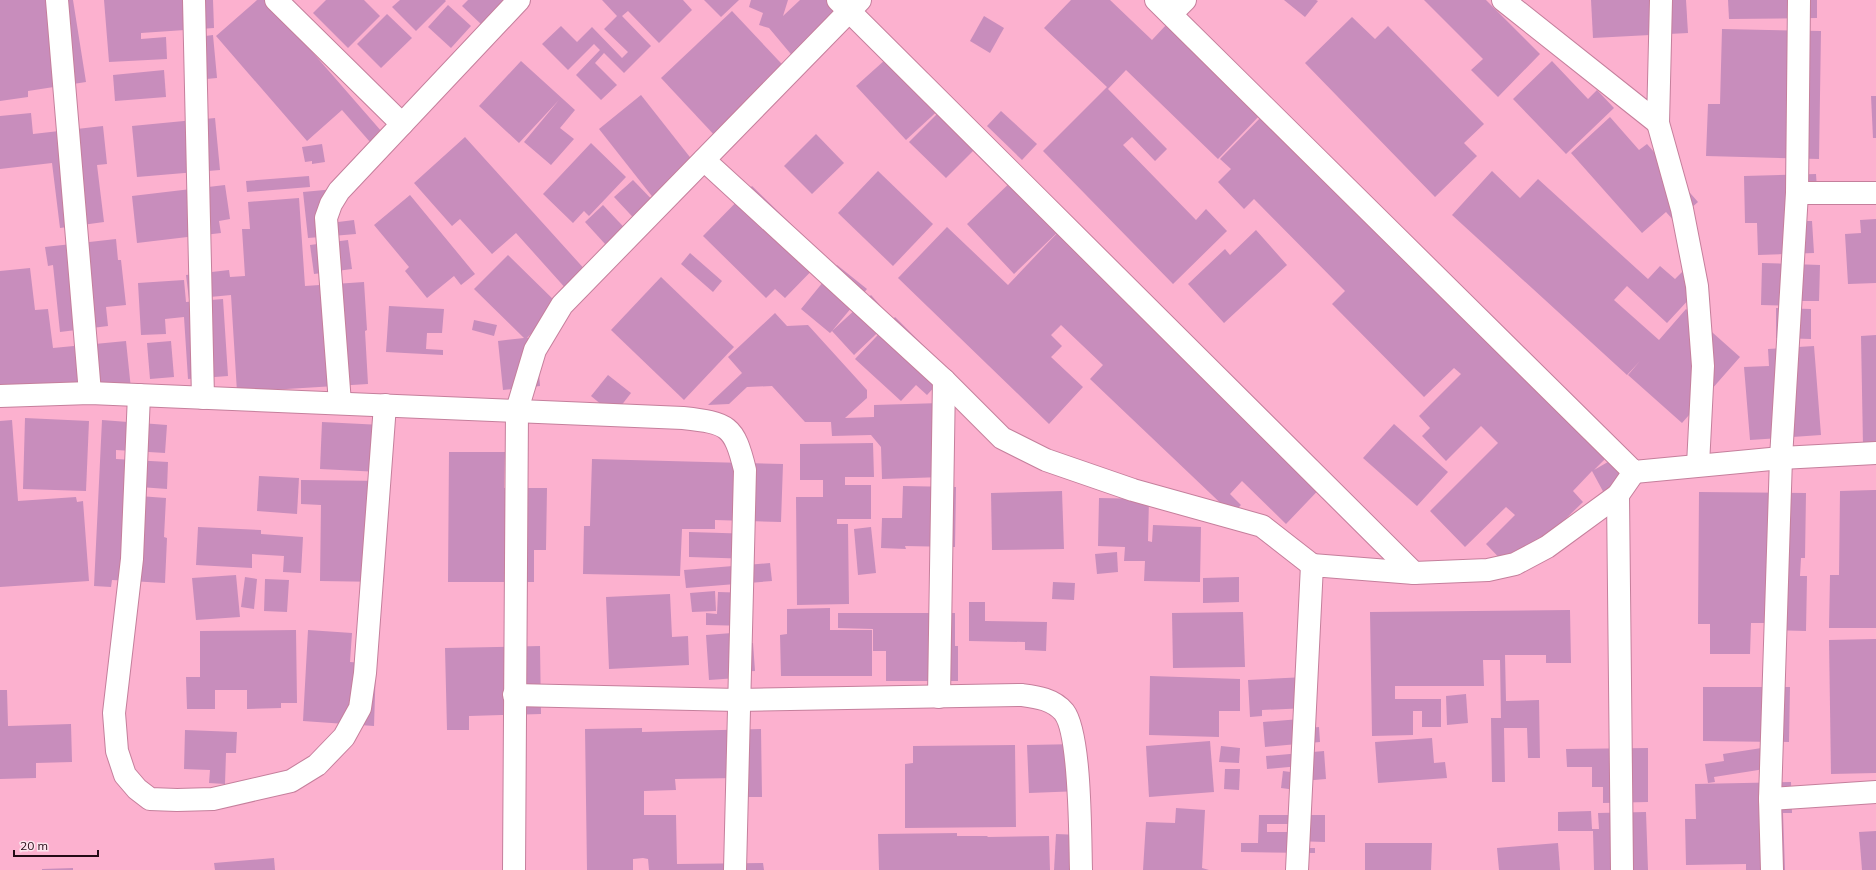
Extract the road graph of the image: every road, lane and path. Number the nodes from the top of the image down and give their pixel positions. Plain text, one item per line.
1 (57, 0) edge
2 (194, 0) edge
3 (276, 0) edge
4 (519, 0) edge
5 (1503, 0) edge
6 (1661, 0) edge
7 (1799, 0) edge
8 (849, 4) edge
9 (1170, 5) edge
10 (1658, 123) junction
11 (402, 124) junction
12 (704, 160) junction
13 (1797, 193) junction
14 (1876, 193) edge
15 (944, 380) junction
16 (90, 393) junction
17 (138, 395) junction
18 (0, 396) edge
19 (203, 398) junction
20 (340, 403) junction
21 (384, 405) junction
22 (517, 410) junction
23 (1876, 453) edge
24 (1781, 458) junction
25 (1698, 465) junction
26 (1634, 472) junction
27 (1618, 494) junction
28 (1312, 565) junction
29 (1414, 573) junction
30 (514, 696) junction
31 (939, 697) junction
32 (738, 700) junction
33 (1876, 792) edge
34 (1770, 800) junction
35 (514, 870) edge
36 (735, 870) edge
37 (1081, 870) edge
38 (1297, 870) edge
39 (1622, 870) edge
40 (1772, 870) edge

1 - 16 street
2 - 19 street
3 - 11 street
4 - 11 street
5 - 10 street
6 - 10 street
7 - 13 street
8 - 12 street
8 - 29 street
9 - 26 street
10 - 25 street
11 - 20 street
12 - 15 street
12 - 22 street
13 - 14 street
13 - 24 street
15 - 28 street
15 - 31 street
16 - 17 street
16 - 18 street
17 - 19 street
17 - 21 street
19 - 20 street
20 - 21 street
21 - 22 street
22 - 30 street
22 - 32 street
23 - 24 street
24 - 25 street
24 - 34 street
25 - 26 street
26 - 27 street
27 - 29 street
27 - 39 street
28 - 29 street
28 - 38 street
30 - 32 street
30 - 35 street
31 - 32 street
31 - 37 street
32 - 36 street
33 - 34 street
34 - 40 street

